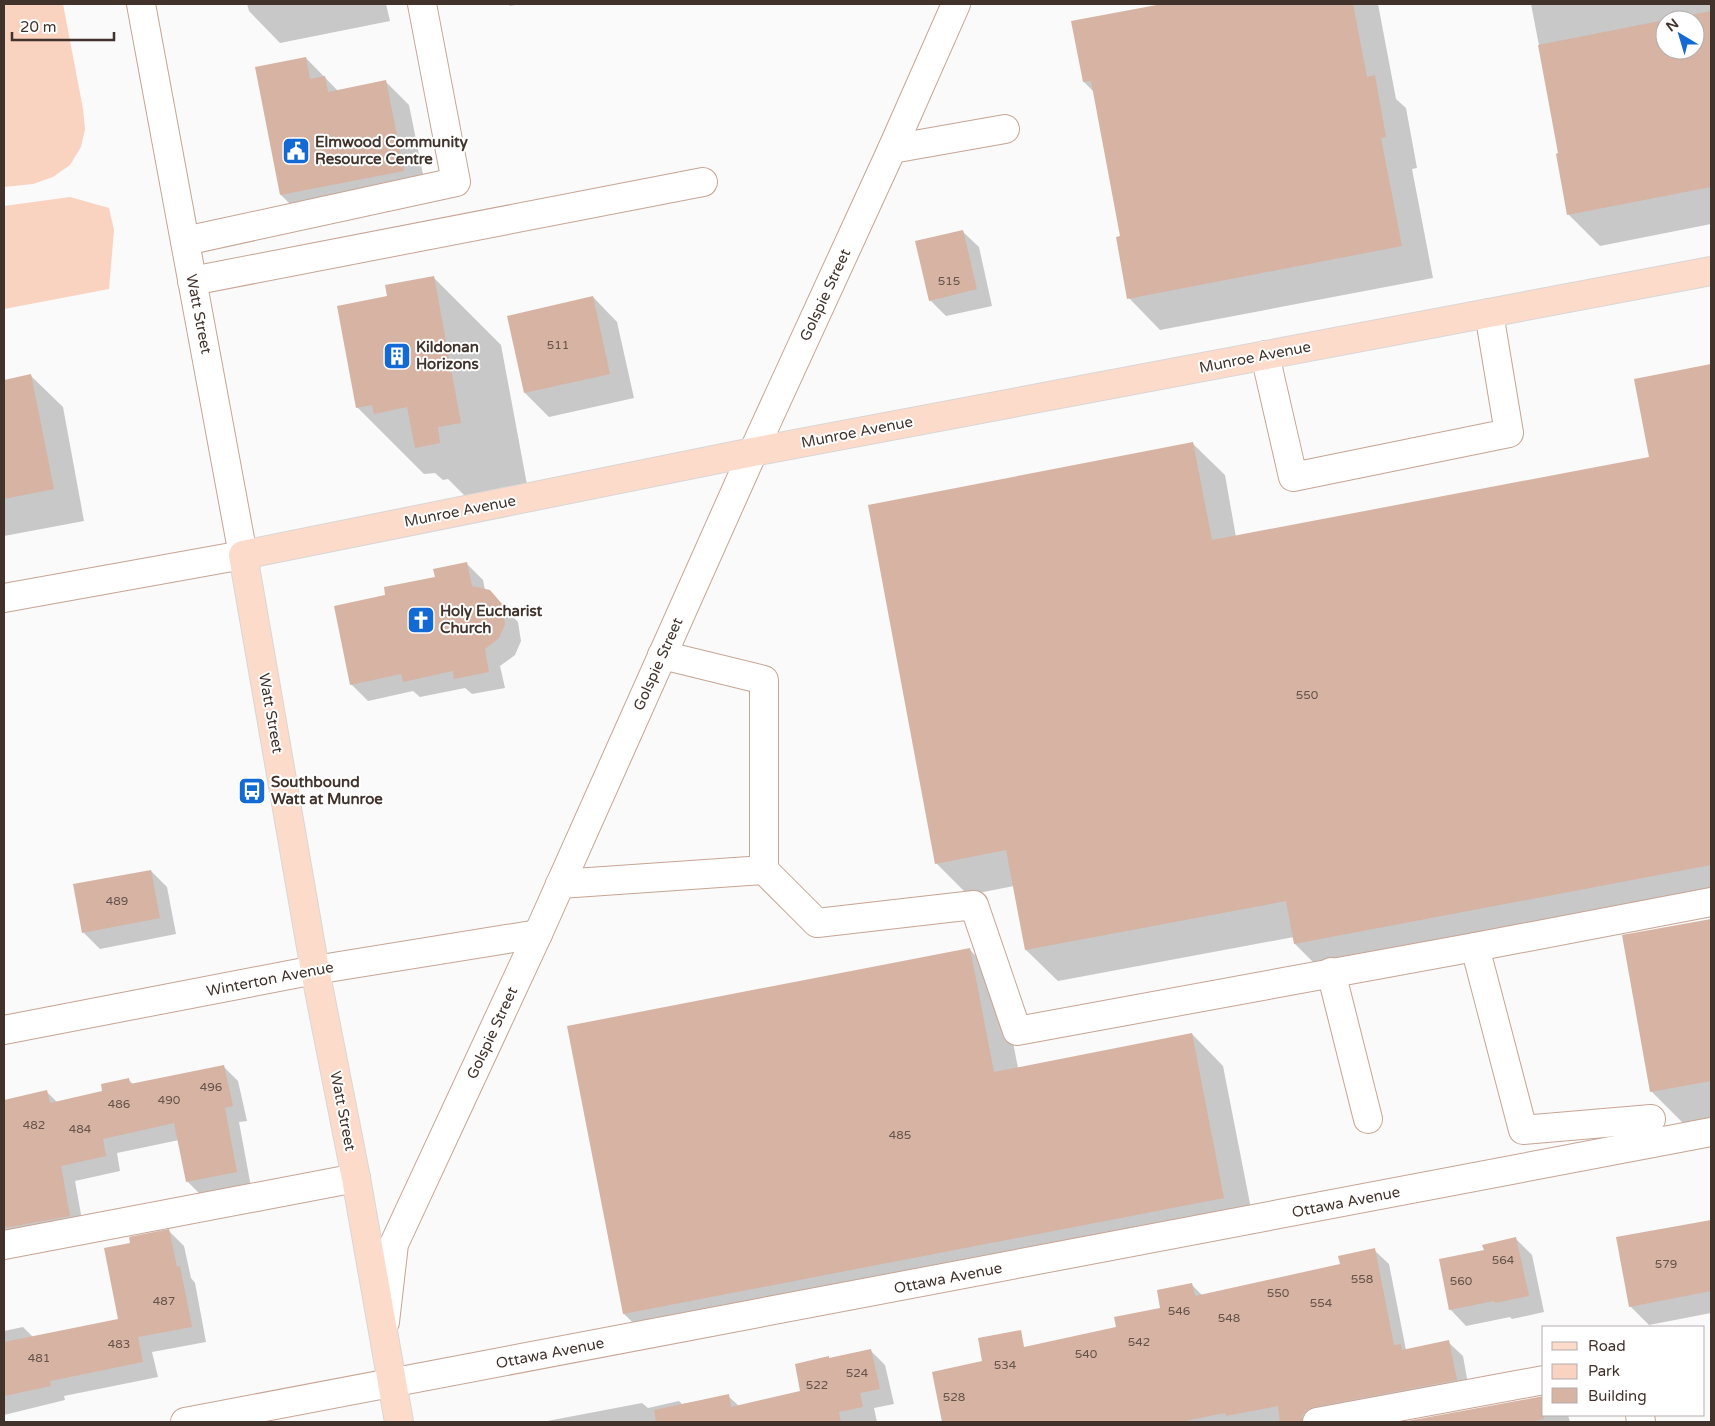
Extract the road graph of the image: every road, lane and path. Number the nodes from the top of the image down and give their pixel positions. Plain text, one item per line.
1 (141, 4) edge
2 (422, 4) edge
3 (956, 4) edge
4 (1006, 129) dead end
5 (892, 149) junction
6 (703, 182) dead end
7 (185, 241) junction
8 (1711, 270) edge
9 (192, 281) junction
10 (1489, 313) junction
11 (1264, 355) junction
12 (753, 452) junction
13 (243, 555) junction
14 (4, 598) edge
15 (662, 655) junction
16 (764, 870) junction
17 (560, 884) junction
18 (1711, 902) edge
19 (538, 934) junction
20 (1474, 947) junction
21 (316, 970) junction
22 (1331, 972) junction
23 (4, 1030) edge
24 (1368, 1119) dead end
25 (1651, 1119) dead end
26 (1711, 1132) edge
27 (356, 1178) junction
28 (4, 1245) edge
29 (384, 1331) junction
30 (1542, 1380) edge
31 (392, 1383) junction
32 (184, 1422) edge
33 (399, 1422) edge
34 (1317, 1422) edge

1 - 7 street, Watt Street
2 - 7 street
3 - 5 street, Golspie Street
4 - 5 street
5 - 12 street, Golspie Street
6 - 9 street
7 - 9 street, Watt Street
8 - 10 main road, Munroe Avenue
9 - 13 street, Watt Street
10 - 11 main road, Munroe Avenue
10 - 11 street
11 - 12 main road, Munroe Avenue
12 - 13 main road, Munroe Avenue
12 - 15 street, Golspie Street
13 - 14 street, Munroe Avenue
13 - 21 main road, Watt Street
15 - 16 street
15 - 17 street, Golspie Street
16 - 17 street
16 - 22 street
17 - 19 street, Golspie Street
18 - 20 street
19 - 21 street, Winterton Avenue
19 - 29 street, Golspie Street
20 - 22 street
20 - 25 street
21 - 23 street, Winterton Avenue
21 - 27 main road, Watt Street
22 - 24 street
26 - 31 street, Ottawa Avenue
27 - 28 street
27 - 29 main road, Watt Street
29 - 31 main road, Watt Street
30 - 34 street
31 - 32 street, Ottawa Avenue
31 - 33 main road, Watt Street

